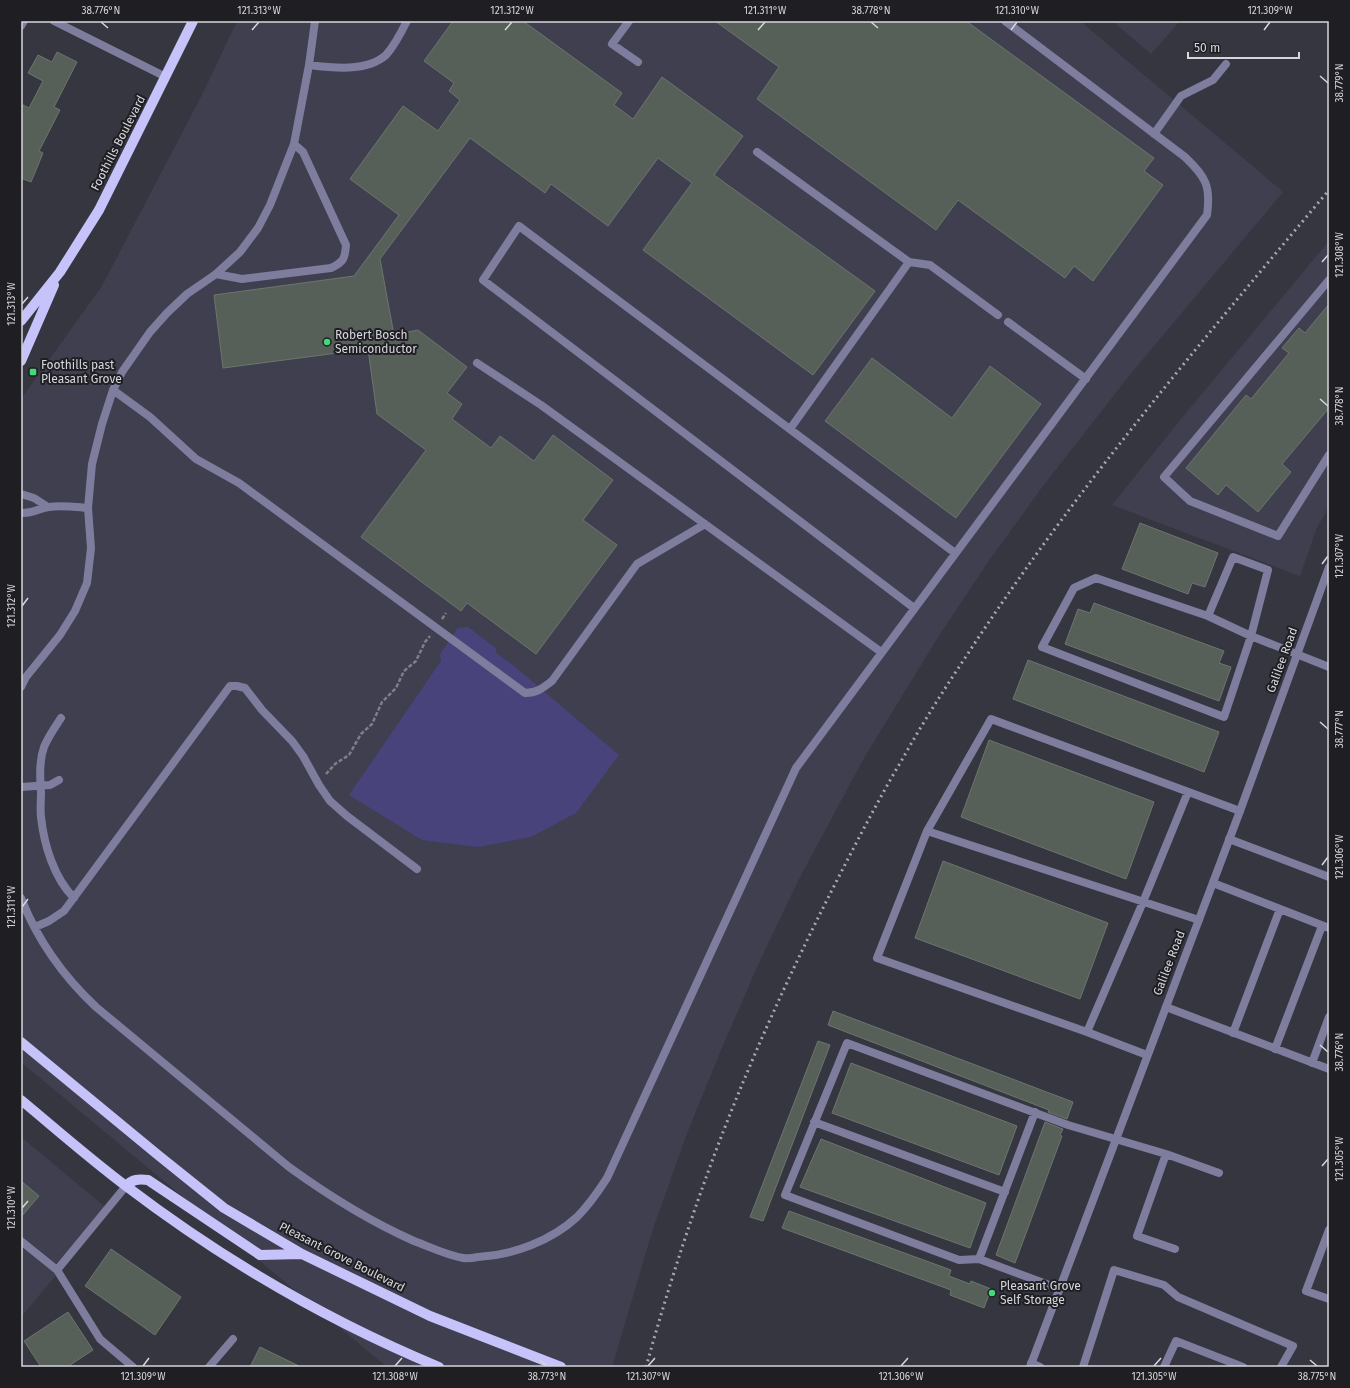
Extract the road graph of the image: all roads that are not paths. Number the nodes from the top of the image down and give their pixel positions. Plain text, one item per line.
1 (24, 21) edge
2 (54, 21) edge
3 (193, 21) edge
4 (315, 21) edge
5 (407, 21) edge
6 (629, 21) edge
7 (1005, 21) edge
8 (21, 26) edge
9 (638, 62) dead end
10 (1226, 64) dead end
11 (309, 65) junction
12 (166, 77) junction
13 (1154, 134) junction
14 (294, 144) junction
15 (757, 152) dead end
16 (909, 262) junction
17 (60, 272) junction
18 (216, 274) junction
19 (1329, 280) edge
20 (998, 315) dead end
21 (21, 321) edge
22 (1008, 322) dead end
23 (21, 361) edge
24 (477, 362) dead end
25 (1086, 379) junction
26 (113, 390) junction
27 (790, 429) junction
28 (1329, 455) edge
29 (21, 494) edge
30 (48, 507) junction
31 (88, 508) junction
32 (21, 513) edge
33 (705, 524) junction
34 (955, 553) junction
35 (1329, 567) edge
36 (914, 608) junction
37 (1208, 616) junction
38 (1251, 636) junction
39 (881, 652) junction
40 (1297, 654) junction
41 (1329, 667) edge
42 (21, 687) edge
43 (62, 718) dead end
44 (59, 780) dead end
45 (40, 786) junction
46 (21, 787) edge
47 (1188, 792) junction
48 (1240, 811) junction
49 (927, 831) junction
50 (1229, 839) junction
51 (417, 869) dead end
52 (1329, 877) edge
53 (1213, 883) junction
54 (21, 898) edge
55 (74, 898) junction
56 (1143, 902) junction
57 (1280, 909) junction
58 (1199, 920) junction
59 (35, 927) junction
60 (1326, 927) edge
61 (1166, 1007) junction
62 (1329, 1017) edge
63 (1087, 1032) junction
64 (1233, 1033) junction
65 (21, 1042) edge
66 (1275, 1049) junction
67 (1147, 1055) junction
68 (1312, 1063) junction
69 (1329, 1069) edge
70 (21, 1100) edge
71 (1034, 1112) junction
72 (814, 1122) junction
73 (1116, 1138) junction
74 (1166, 1154) junction
75 (1219, 1173) dead end
76 (126, 1186) junction
77 (1005, 1192) junction
78 (1329, 1230) edge
79 (21, 1241) edge
80 (1175, 1249) dead end
81 (302, 1254) junction
82 (979, 1259) junction
83 (57, 1270) junction
84 (1060, 1289) junction
85 (1329, 1299) edge
86 (233, 1339) dead end
87 (1030, 1365) edge
88 (133, 1367) edge
89 (210, 1367) edge
90 (440, 1367) edge
91 (561, 1367) edge
92 (1040, 1367) edge
93 (1083, 1367) edge
94 (1164, 1367) edge
95 (1243, 1367) edge
96 (1281, 1367) edge

1 - 8 street
2 - 12 street
3 - 12 main road, Foothills Boulevard
4 - 11 street
5 - 11 street
6 - 9 street
7 - 13 street
10 - 13 street
11 - 14 street
12 - 17 main road, Foothills Boulevard
13 - 25 street
14 - 18 street
14 - 18 street
15 - 16 street
16 - 20 street
16 - 27 street
17 - 21 main road, Foothills Boulevard
17 - 23 main road, Foothills Boulevard
18 - 26 street
19 - 28 street
22 - 25 street
24 - 33 street
25 - 34 street
26 - 31 street
26 - 33 street
27 - 34 street
27 - 36 street
29 - 30 street
30 - 31 street
30 - 32 street
31 - 42 street
33 - 39 street
34 - 36 street
35 - 40 street, Galilee Road
36 - 39 street
37 - 38 street
37 - 38 street
37 - 38 street
38 - 40 street
39 - 59 street
40 - 41 street
40 - 48 street, Galilee Road
43 - 45 street
44 - 45 street
45 - 46 street
45 - 55 street
47 - 48 street
47 - 49 street
47 - 56 street
48 - 50 street, Galilee Road
49 - 56 street
49 - 63 street
50 - 52 street
50 - 53 street, Galilee Road
51 - 55 street
53 - 57 street
53 - 58 street, Galilee Road
54 - 59 street
55 - 59 street
56 - 58 street
56 - 63 street
57 - 60 street
57 - 64 street
58 - 61 street, Galilee Road
60 - 66 street
61 - 64 street
61 - 67 street, Galilee Road
62 - 68 street
63 - 67 street
64 - 66 street
65 - 81 main road, Pleasant Grove Boulevard
66 - 68 street
67 - 73 street, Galilee Road
68 - 69 street
70 - 76 main road
71 - 72 street
71 - 73 street
71 - 77 street
72 - 77 street
72 - 82 street
73 - 74 street
73 - 84 street, Galilee Road
74 - 75 street
74 - 80 street
76 - 81 main road
76 - 83 street
76 - 90 main road
77 - 82 street
78 - 85 street
79 - 83 street
81 - 91 main road, Pleasant Grove Boulevard
82 - 84 street
83 - 88 street
84 - 87 street, Galilee Road
86 - 89 street
87 - 92 street
93 - 96 street
94 - 95 street

